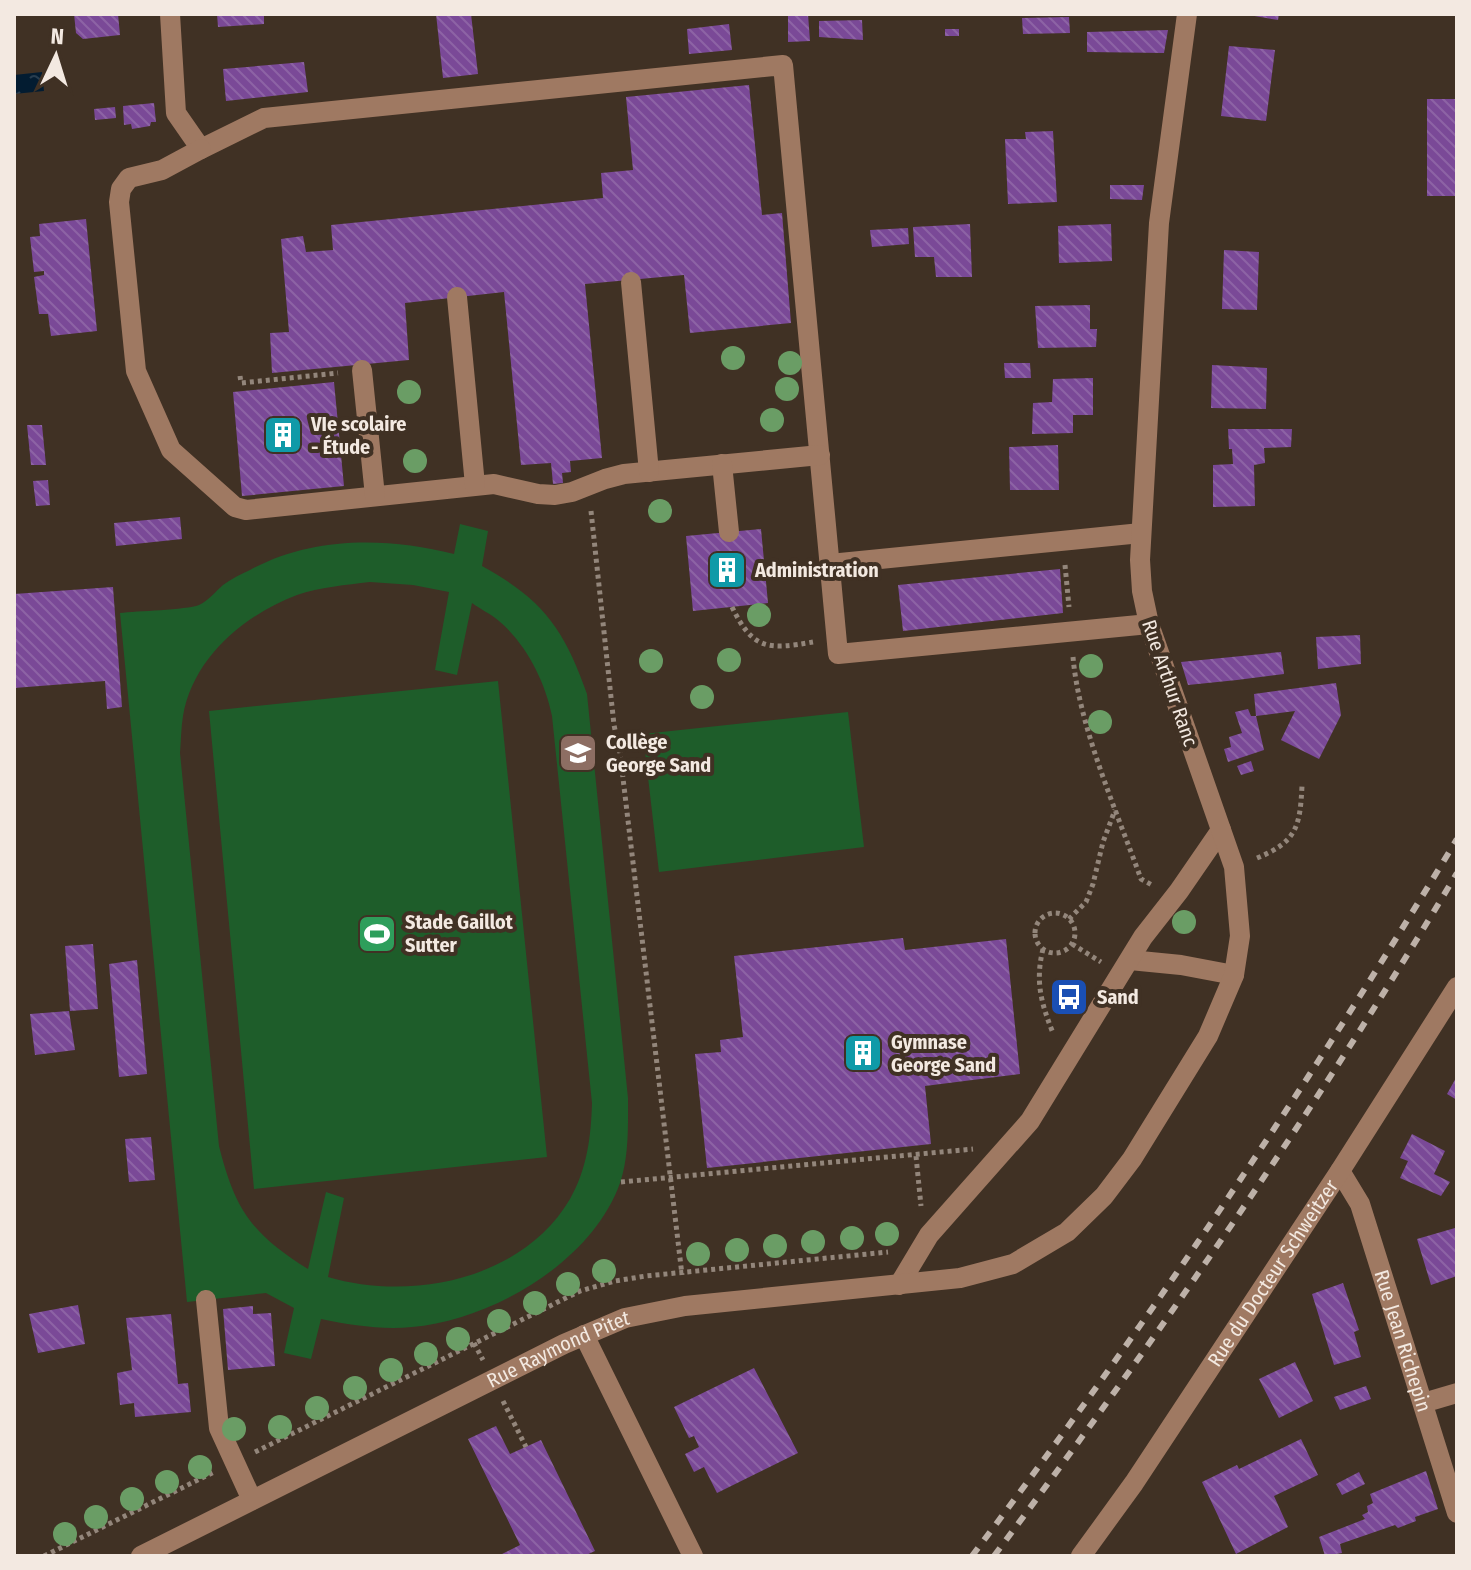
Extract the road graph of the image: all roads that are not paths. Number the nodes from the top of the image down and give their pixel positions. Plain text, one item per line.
1 (170, 14) edge
2 (1187, 14) edge
3 (201, 149) junction
4 (631, 282) dead end
5 (457, 297) dead end
6 (362, 370) road end
7 (820, 455) junction
8 (722, 464) junction
9 (649, 472) junction
10 (475, 485) junction
11 (375, 496) junction
12 (729, 532) dead end
13 (1141, 533) junction
14 (830, 564) junction
15 (1149, 624) junction
16 (1221, 830) junction
17 (1130, 960) junction
18 (1234, 975) junction
19 (1457, 987) edge
20 (1340, 1171) junction
21 (1013, 1264) joint
22 (899, 1285) junction
23 (206, 1300) dead end
24 (584, 1335) junction
25 (1457, 1393) edge
26 (1423, 1403) junction
27 (252, 1500) junction
28 (1457, 1513) edge
29 (141, 1556) edge
30 (693, 1556) edge
31 (1081, 1556) edge

1 - 3 street
2 - 13 street, Rue Arthur Ranc
3 - 7 street
3 - 11 street
4 - 9 street
5 - 10 street
6 - 11 street
7 - 8 street
7 - 14 street
8 - 9 street
8 - 12 street
9 - 10 street
10 - 11 street
13 - 14 street
13 - 15 street, Rue Arthur Ranc
14 - 15 street
15 - 16 street, Rue Arthur Ranc
16 - 17 street
16 - 18 street, Rue Arthur Ranc
17 - 18 street
17 - 22 street
18 - 21 street, Rue Arthur Ranc
19 - 20 street, Rue du Docteur Schweitzer
20 - 26 street, Rue Jean Richepin
20 - 31 street, Rue du Docteur Schweitzer
21 - 22 street, Rue Raymond Pitet
22 - 24 street, Rue Raymond Pitet
23 - 27 street
24 - 27 street, Rue Raymond Pitet
24 - 30 street
25 - 26 street
26 - 28 street, Rue Jean Richepin
27 - 29 street, Rue Raymond Pitet

